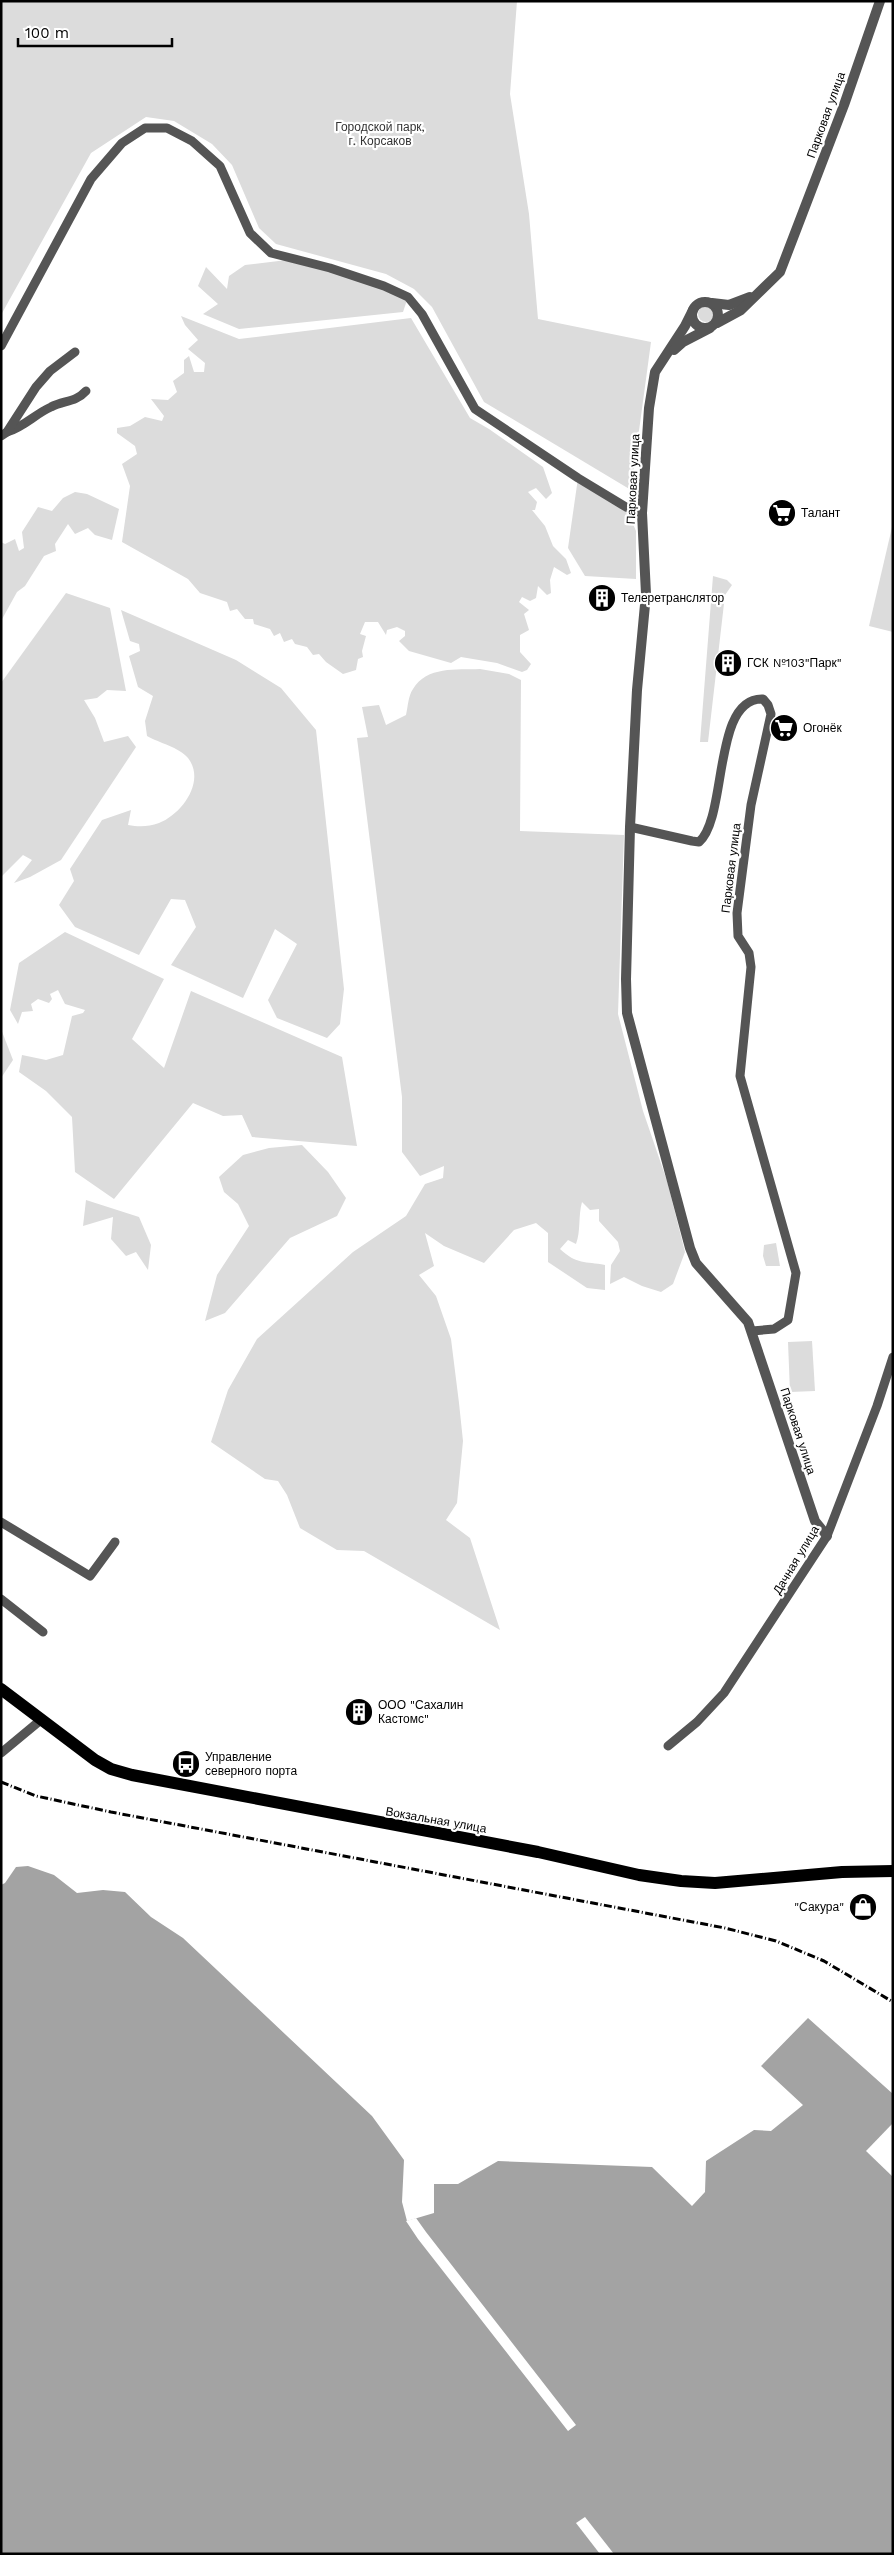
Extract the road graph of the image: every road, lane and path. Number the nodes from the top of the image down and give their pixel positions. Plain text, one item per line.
1 (880, 1) edge
2 (766, 287) junction
3 (712, 303) junction
4 (693, 310) junction
5 (714, 325) junction
6 (1, 346) edge
7 (75, 352) dead end
8 (655, 372) junction
9 (86, 391) dead end
10 (4, 434) edge
11 (642, 513) junction
12 (630, 827) junction
13 (752, 1331) junction
14 (893, 1357) edge
15 (1, 1522) edge
16 (827, 1536) junction
17 (115, 1542) dead end
18 (1, 1599) edge
19 (43, 1632) dead end
20 (1, 1689) edge
21 (42, 1719) junction
22 (668, 1746) dead end
23 (1, 1753) edge
24 (893, 1871) edge

1 - 2 street, Парковая улица
2 - 3 street, Парковая улица
2 - 5 street, Парковая улица
3 - 4 street
3 - 5 street
4 - 5 street
4 - 8 street, Парковая улица
5 - 8 street, Парковая улица
6 - 11 street
7 - 10 street
8 - 11 street, Парковая улица
9 - 10 street
11 - 12 street, Парковая улица
12 - 13 street, Парковая улица
12 - 13 street, Парковая улица
13 - 16 street, Парковая улица
14 - 16 street, Дачная улица
15 - 17 street
16 - 22 street, Дачная улица
18 - 19 street
20 - 21 main road, Вокзальная улица
21 - 23 street
21 - 24 main road, Вокзальная улица

